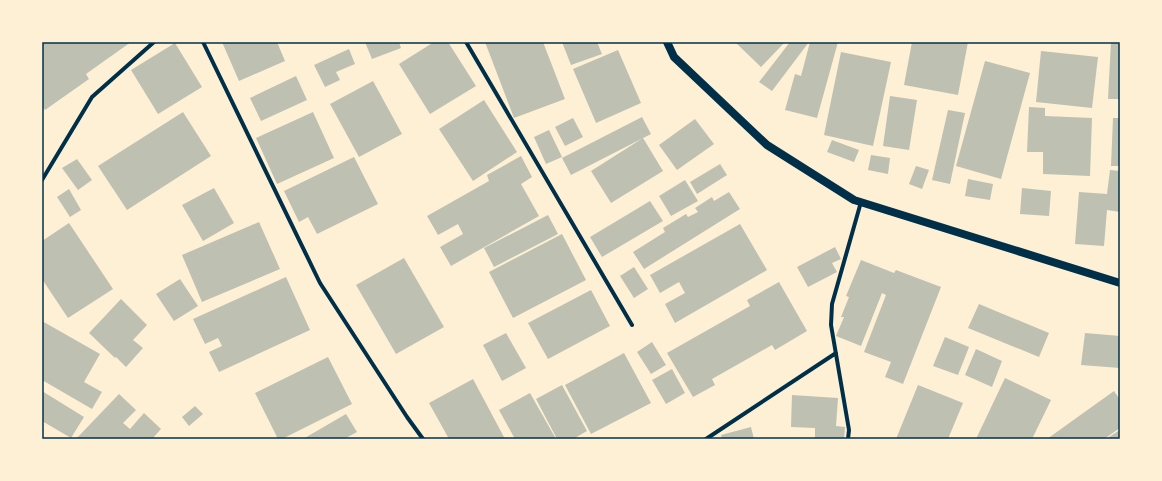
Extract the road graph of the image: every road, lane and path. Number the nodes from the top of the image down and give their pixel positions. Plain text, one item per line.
1 (154, 42) edge
2 (202, 42) edge
3 (466, 42) edge
4 (667, 42) edge
5 (42, 180) edge
6 (862, 202) junction
7 (1120, 283) edge
8 (632, 325) dead end
9 (836, 353) junction
10 (423, 439) edge
11 (706, 439) edge
12 (848, 439) edge

1 - 5 street
2 - 10 street
3 - 8 street
4 - 6 main road
6 - 7 main road
6 - 9 street
9 - 11 street
9 - 12 street

